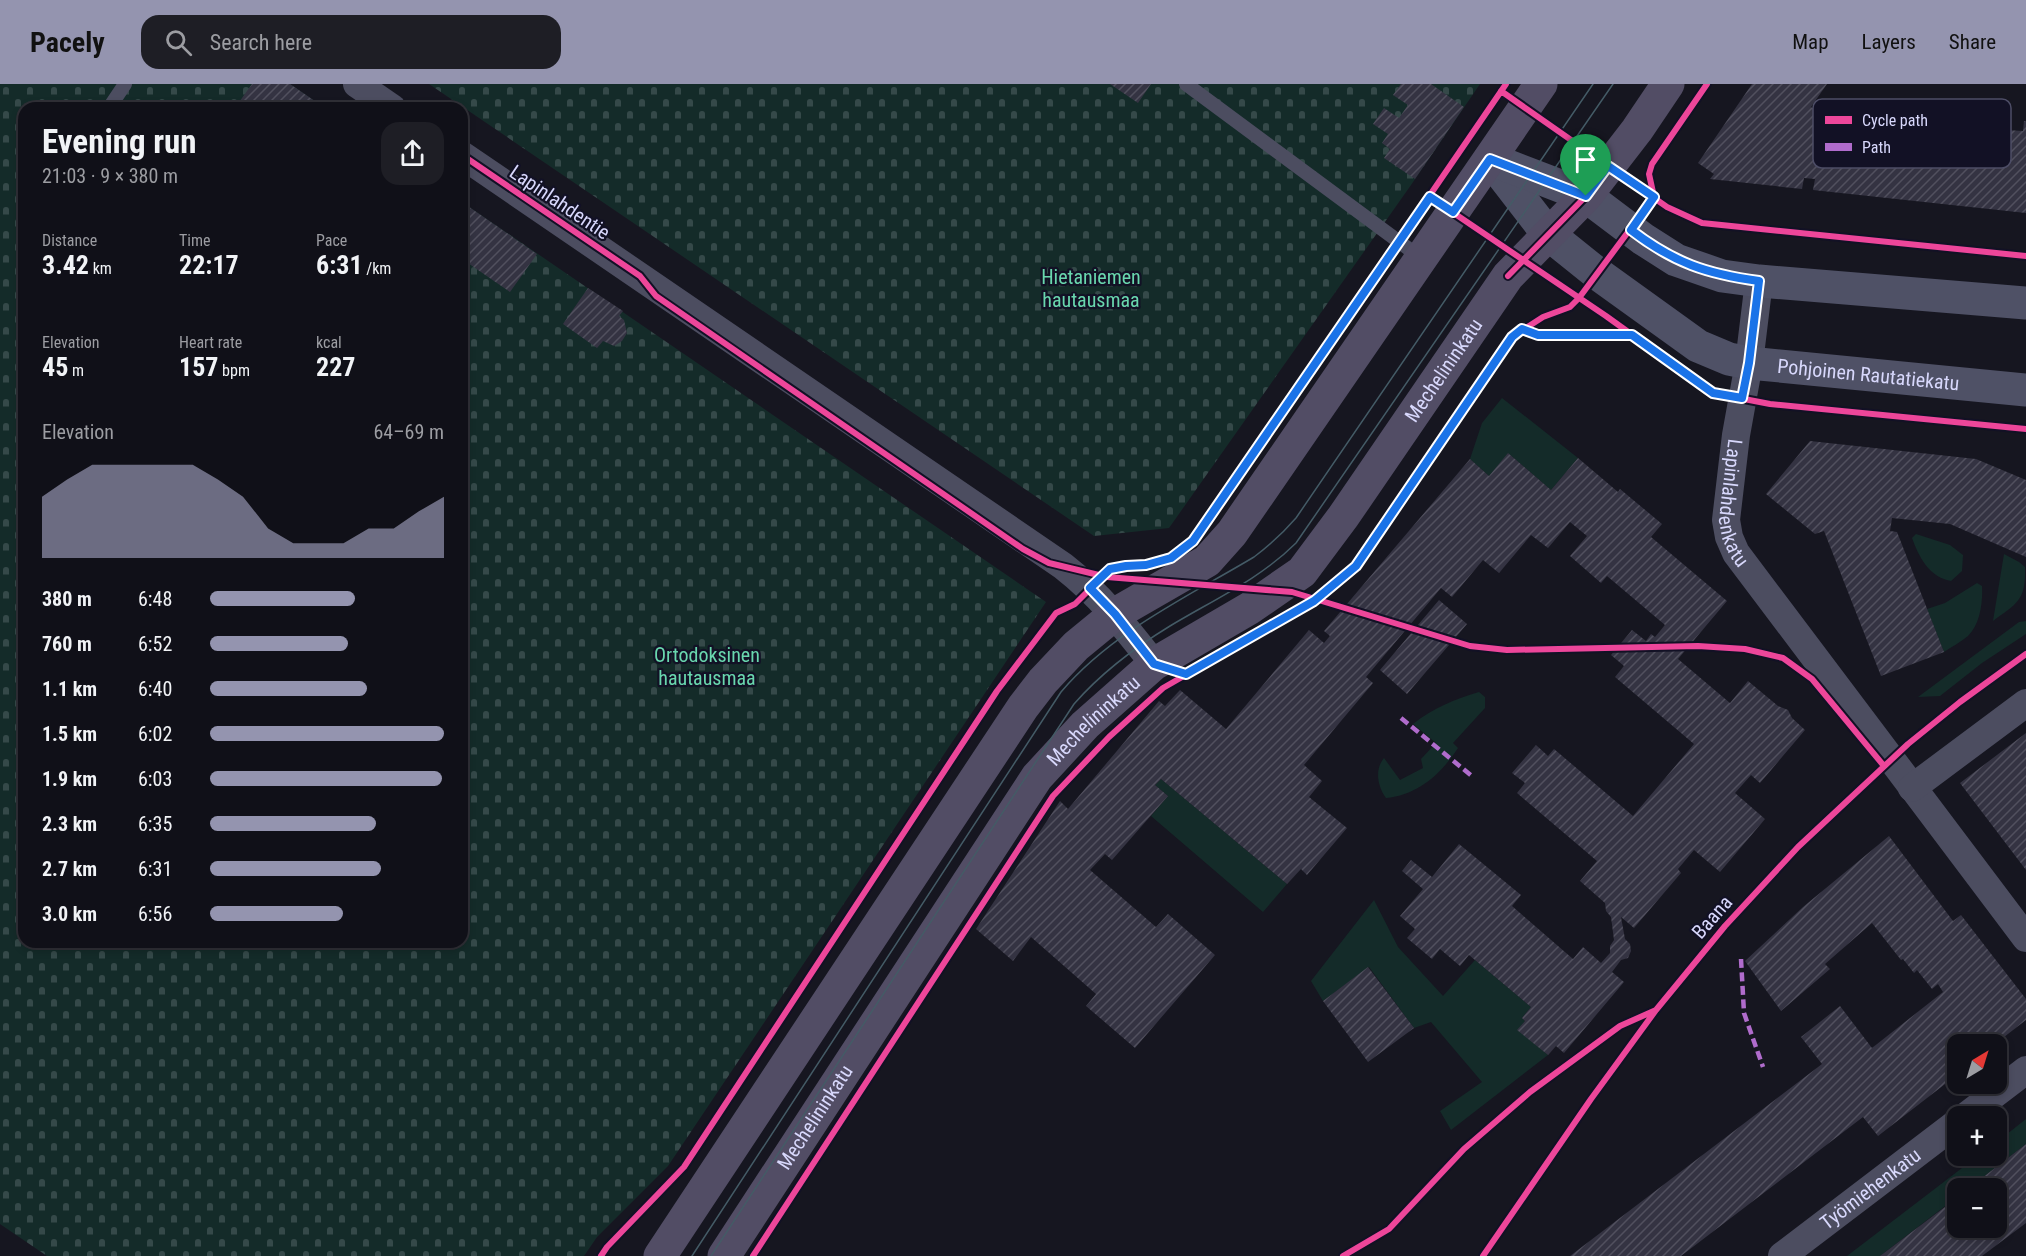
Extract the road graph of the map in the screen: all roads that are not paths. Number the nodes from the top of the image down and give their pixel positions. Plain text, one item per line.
1 (125, 84) edge
2 (357, 84) edge
3 (1185, 84) edge
4 (1541, 84) edge
5 (1668, 84) edge
6 (113, 102) edge
7 (383, 102) edge
8 (468, 159) edge
9 (1490, 159) junction
10 (1586, 196) junction
11 (1548, 234) junction
12 (1421, 258) junction
13 (1759, 281) junction
14 (2026, 303) edge
15 (1749, 363) junction
16 (2026, 390) edge
17 (1115, 614) junction
18 (1154, 664) junction
19 (2026, 703) edge
20 (1908, 784) junction
21 (2026, 938) edge
22 (2026, 1070) edge
23 (1979, 1106) edge
24 (1947, 1130) edge
25 (660, 1256) edge
26 (724, 1256) edge
27 (1782, 1256) edge

1 - 6 lane
2 - 7 street
3 - 12 lane
4 - 9 main road
5 - 10 main road, Mechelininkatu
8 - 17 street, Lapinlahdentie
9 - 10 main road
9 - 11 main road, Pohjoinen Rautatiekatu
9 - 12 main road
10 - 11 main road, Mechelininkatu
10 - 13 main road
11 - 15 main road, Pohjoinen Rautatiekatu
11 - 18 main road, Mechelininkatu
12 - 17 main road
13 - 14 main road
13 - 15 street, Lapinlahdenkatu
15 - 16 main road, Pohjoinen Rautatiekatu
15 - 20 street, Lapinlahdenkatu
17 - 18 street, Lapinlahdentie
17 - 25 main road
18 - 26 main road, Mechelininkatu
19 - 20 street
20 - 21 street, Lapinlahdenkatu
22 - 23 street
24 - 27 street, Työmiehenkatu

